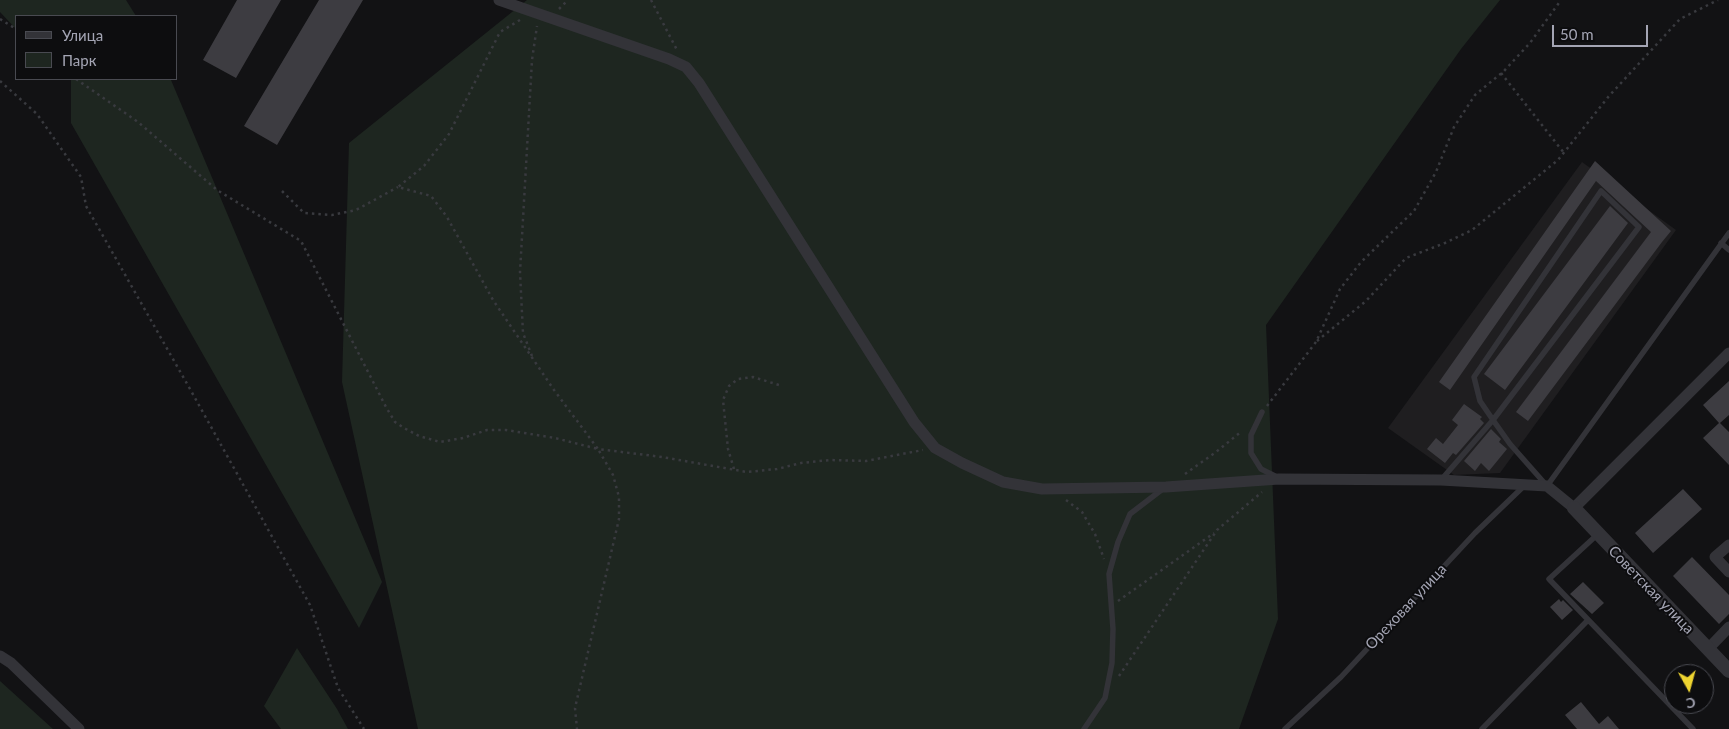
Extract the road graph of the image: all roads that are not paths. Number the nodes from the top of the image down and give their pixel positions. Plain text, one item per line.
1 (499, 0) edge
2 (1729, 233) edge
3 (1721, 243) junction
4 (1729, 250) edge
5 (1729, 353) edge
6 (1262, 412) road end
7 (1493, 420) junction
8 (1279, 478) junction
9 (1441, 480) junction
10 (1526, 485) junction
11 (1547, 486) junction
12 (1166, 487) junction
13 (1574, 508) junction
14 (1598, 534) junction
15 (1729, 545) edge
16 (1729, 572) edge
17 (1588, 620) junction
18 (1729, 627) edge
19 (1708, 649) junction
20 (0, 656) edge
21 (1729, 671) edge
22 (79, 729) edge
23 (1084, 729) edge
24 (1285, 729) edge
25 (1482, 729) edge
26 (1693, 729) edge

1 - 12 street
2 - 3 lane
3 - 4 lane
3 - 11 lane
5 - 13 street
6 - 8 lane
7 - 7 lane
7 - 9 lane
7 - 11 lane
8 - 9 street
8 - 12 street
9 - 10 street
10 - 11 street
10 - 24 lane, Ореховая улица
11 - 13 street
12 - 23 lane
13 - 14 street, Советская улица
14 - 17 lane
14 - 19 street, Советская улица
15 - 16 street
17 - 25 lane
17 - 26 lane
18 - 19 street
19 - 21 street, Советская улица
20 - 22 street

